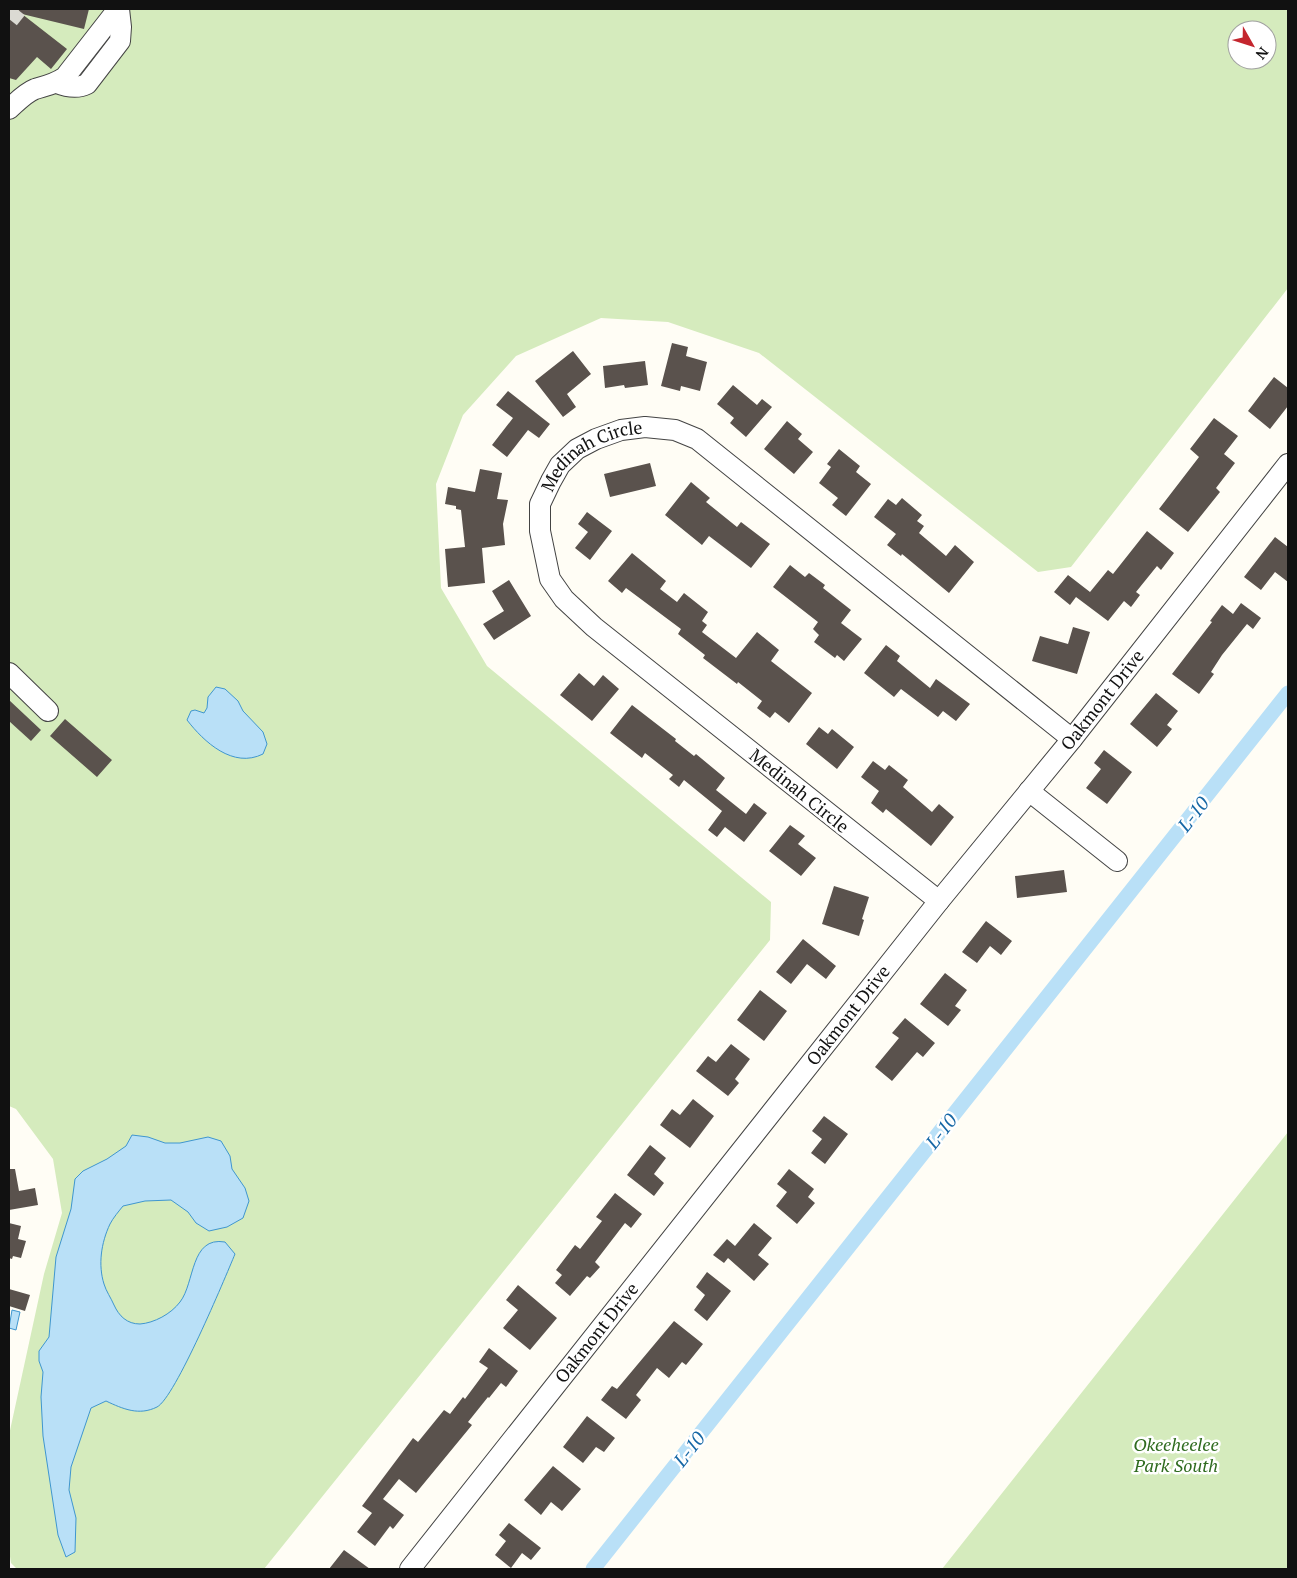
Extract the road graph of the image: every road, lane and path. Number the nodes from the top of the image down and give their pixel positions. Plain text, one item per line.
1 (118, 9) edge
2 (9, 109) edge
3 (1288, 464) edge
4 (9, 673) edge
5 (48, 711) dead end
6 (1072, 740) junction
7 (1030, 791) junction
8 (1117, 861) dead end
9 (939, 902) junction
10 (410, 1569) edge

1 - 2 street
3 - 6 street, Oakmont Drive
4 - 5 street
6 - 7 street, Oakmont Drive
6 - 9 street, Medinah Circle
7 - 8 street
7 - 9 street, Oakmont Drive
9 - 10 street, Oakmont Drive

